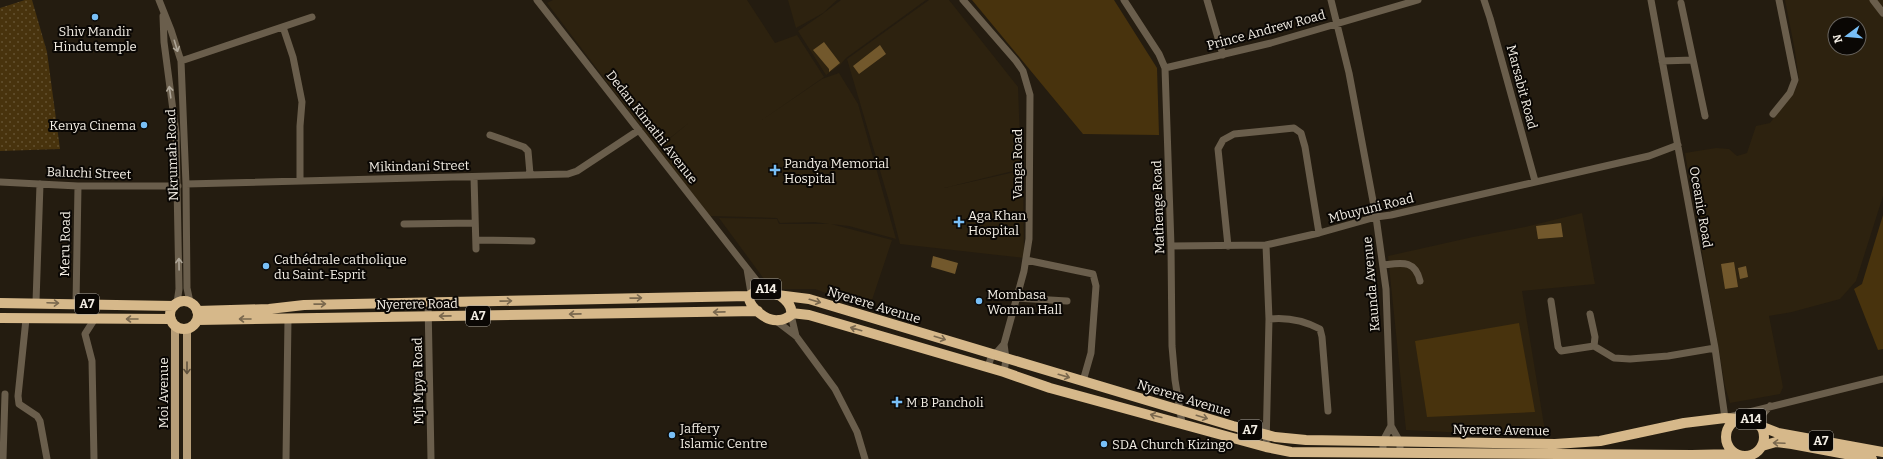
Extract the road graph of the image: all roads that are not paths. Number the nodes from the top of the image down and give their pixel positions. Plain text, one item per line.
1 (159, 0) edge
2 (537, 0) edge
3 (963, 0) edge
4 (1124, 0) edge
5 (1207, 0) edge
6 (1331, 0) edge
7 (1418, 0) edge
8 (1484, 0) edge
9 (1651, 0) edge
10 (1779, 0) edge
11 (1872, 0) edge
12 (1681, 3) dead end
13 (162, 10) junction
14 (1883, 13) edge
15 (312, 17) dead end
16 (1338, 23) junction
17 (284, 27) junction
18 (1223, 55) junction
19 (1693, 60) junction
20 (181, 61) junction
21 (1662, 61) junction
22 (1165, 68) junction
23 (181, 76) junction
24 (168, 78) junction
25 (1773, 114) dead end
26 (1705, 116) dead end
27 (639, 130) junction
28 (490, 135) dead end
29 (1678, 145) junction
30 (530, 174) junction
31 (474, 177) junction
32 (300, 180) junction
33 (1535, 181) junction
34 (0, 182) edge
35 (40, 184) junction
36 (186, 184) junction
37 (78, 186) junction
38 (178, 186) junction
39 (1376, 217) junction
40 (475, 223) junction
41 (404, 224) dead end
42 (1319, 233) junction
43 (476, 240) junction
44 (532, 241) dead end
45 (1266, 245) junction
46 (1171, 246) junction
47 (1228, 246) junction
48 (476, 249) dead end
49 (1026, 260) junction
50 (1383, 265) junction
51 (747, 269) junction
52 (1420, 281) dead end
53 (763, 289) junction
54 (750, 294) junction
55 (777, 295) junction
56 (618, 298) junction
57 (1016, 298) junction
58 (599, 299) junction
59 (1067, 301) dead end
60 (1551, 301) dead end
61 (36, 302) junction
62 (190, 302) junction
63 (428, 302) junction
64 (0, 303) edge
65 (76, 304) junction
66 (176, 304) junction
67 (304, 305) junction
68 (269, 309) junction
69 (758, 311) junction
70 (599, 314) junction
71 (617, 314) junction
72 (791, 314) junction
73 (1590, 314) dead end
74 (197, 315) junction
75 (428, 317) junction
76 (0, 318) edge
77 (26, 319) junction
78 (269, 319) junction
79 (288, 319) junction
80 (303, 319) junction
81 (1269, 319) junction
82 (94, 320) junction
83 (775, 320) junction
84 (880, 320) junction
85 (173, 323) junction
86 (187, 329) junction
87 (877, 335) junction
88 (796, 336) junction
89 (1004, 344) junction
90 (963, 345) junction
91 (1594, 346) junction
92 (1715, 348) junction
93 (992, 354) junction
94 (959, 359) junction
95 (1006, 359) junction
96 (988, 367) junction
97 (1004, 372) junction
98 (1883, 379) edge
99 (1083, 381) junction
100 (1050, 388) junction
101 (3, 394) edge
102 (18, 396) junction
103 (1163, 405) junction
104 (1770, 406) junction
105 (1180, 410) junction
106 (1328, 411) dead end
107 (1724, 418) junction
108 (1739, 419) junction
109 (1182, 424) junction
110 (1758, 424) junction
111 (1391, 426) junction
112 (1268, 435) junction
113 (1306, 440) junction
114 (1383, 441) junction
115 (1400, 442) junction
116 (1762, 446) junction
117 (1266, 447) junction
118 (1512, 452) edge
119 (1539, 452) edge
120 (1883, 452) edge
121 (1306, 453) junction
122 (1382, 453) junction
123 (1400, 453) junction
124 (1736, 454) junction
125 (1290, 455) edge
126 (2, 459) edge
127 (47, 459) edge
128 (94, 459) edge
129 (175, 459) edge
130 (187, 459) edge
131 (286, 459) edge
132 (431, 459) edge
133 (865, 459) edge
134 (1872, 459) edge

1 - 13 street, Nkrumah Road
2 - 27 street, Dedan Kimathi Avenue
3 - 49 street, Vanga Road
4 - 22 street, Mathenge Road
5 - 18 street
6 - 16 street, Kaunda Avenue
7 - 16 street, Prince Andrew Road
8 - 33 street, Marsabit Road
9 - 21 street, Oceanic Road
10 - 25 street
11 - 14 street
12 - 19 street
13 -> 20 street, Nkrumah Road
13 - 24 street, Nkrumah Road
15 - 17 street
16 - 18 street, Prince Andrew Road
16 - 39 street, Kaunda Avenue
17 - 20 street
17 - 32 street
18 - 22 street, Prince Andrew Road
19 - 21 street
19 - 26 street
20 - 23 street, Nkrumah Road
21 - 29 street, Oceanic Road
22 - 46 street, Mathenge Road
23 - 24 street
23 - 36 street, Nkrumah Road
38 -> 24 street, Nkrumah Road
27 - 30 street, Mikindani Street
27 - 51 street, Dedan Kimathi Avenue
28 - 30 street
29 - 33 street, Mbuyuni Road
29 - 92 street, Oceanic Road
30 - 31 street, Mikindani Street
31 - 32 street, Mikindani Street
31 - 40 street
32 - 36 street, Mikindani Street
33 - 39 street, Mbuyuni Road
34 - 35 street, Baluchi Street
35 - 37 street, Baluchi Street
35 - 61 street
36 - 62 street, Nkrumah Road
37 - 38 street, Baluchi Street
37 - 65 street, Meru Road
66 -> 38 street, Nkrumah Road
39 - 42 street, Mbuyuni Road
39 - 50 street, Kaunda Avenue
40 - 41 street
40 - 43 street
42 - 45 street, Mbuyuni Road
42 - 47 street
43 - 44 street
43 - 48 street
45 - 47 street, Mbuyuni Road
45 - 81 street
46 - 47 street, Mbuyuni Road
46 - 105 street, Mathenge Road
49 - 57 street, Vanga Road
49 - 99 street
50 - 52 street
50 - 111 street, Kaunda Avenue
51 - 53 street, Dedan Kimathi Avenue
51 - 54 street, Dedan Kimathi Avenue
53 - 54 highway, A14
53 - 55 highway, A14
56 -> 54 highway, Nyerere Road / A7
54 - 69 highway, A14
55 - 72 highway, A14
55 -> 84 highway, Nyerere Avenue / A7
56 - 58 highway, Nyerere Road / A7
56 - 71 highway
57 - 59 street
57 - 89 street, Vanga Road
63 -> 58 highway, Nyerere Road / A7
58 - 70 highway
60 - 91 street
61 - 64 highway, A7
61 -> 65 highway, A7
62 - 66 highway
62 - 74 highway
67 -> 63 highway, Nyerere Road / A7
63 - 75 street, Mji Mpya Road
65 - 66 highway, A7
66 - 85 highway
67 - 68 highway, Nyerere Road / A7
67 - 80 highway
68 - 74 highway, Nyerere Road / A7
68 - 78 highway
69 -> 71 highway, Nyerere Road / A7
69 - 83 highway, A14
70 - 71 highway, Nyerere Road / A7
70 -> 75 highway, Nyerere Road / A7
72 - 83 highway, A14
87 -> 72 highway, Nyerere Avenue / A7
72 - 88 street
73 - 91 street
78 -> 74 highway, Nyerere Road / A7
74 - 86 highway
75 - 80 highway, Nyerere Road / A7
75 - 132 street, Mji Mpya Road
76 - 77 highway, A7
77 - 82 highway, A7
77 - 102 street
78 - 79 highway, Nyerere Road / A7
79 - 80 highway, Nyerere Road / A7
79 - 131 street
81 - 106 street
81 - 112 street
85 -> 82 highway, A7
82 - 128 street
83 - 88 street
84 - 87 highway
84 -> 90 highway, Nyerere Avenue / A7
85 - 86 highway
85 - 129 main road, Moi Avenue
86 -> 130 main road, Moi Avenue
87 - 94 highway, Nyerere Avenue / A7
88 - 133 street
89 - 93 street
89 - 95 street, Vanga Road
90 - 93 highway, Nyerere Avenue / A7
90 - 94 highway
91 - 92 street
92 - 107 street, Oceanic Road
93 - 95 highway, Nyerere Avenue / A7
93 - 96 street
94 - 96 highway, Nyerere Avenue / A7
95 - 97 street, Vanga Road
95 -> 99 highway, Nyerere Avenue / A7
96 - 97 highway, Nyerere Avenue / A7
97 - 100 highway, Nyerere Avenue / A7
98 - 104 street
99 - 103 highway, Nyerere Avenue / A7
100 - 103 highway
109 -> 100 highway, Nyerere Avenue / A7
101 - 102 street
101 - 126 street
102 - 127 street
103 - 105 highway, Nyerere Avenue / A7
104 - 107 street
104 - 110 street
105 - 109 street, Mathenge Road
105 -> 112 highway, Nyerere Avenue / A7
107 - 108 highway, Nyerere Avenue / A7
107 - 119 highway, Nyerere Avenue / A7
108 - 110 highway, A14
108 - 124 highway, A14
109 - 117 highway, Nyerere Avenue / A7
110 - 116 highway, A14
110 - 120 highway, A7
111 - 114 street
111 - 115 street, Kaunda Avenue
112 - 113 highway, Nyerere Avenue / A7
112 - 117 street
113 - 114 highway, Nyerere Avenue / A7
113 - 121 highway
114 - 115 highway, Nyerere Avenue / A7
114 - 122 street
115 - 118 highway, Nyerere Avenue / A7
115 - 123 street
116 - 124 highway, A14
134 -> 116 highway, A7
117 - 125 highway, Nyerere Avenue / A7
118 - 119 highway, Nyerere Avenue / A7
118 - 123 highway, Nyerere Avenue / A7
119 - 124 highway, Nyerere Avenue / A7
121 - 122 highway, Nyerere Avenue / A7
121 - 125 highway, Nyerere Avenue / A7
122 - 123 highway, Nyerere Avenue / A7

